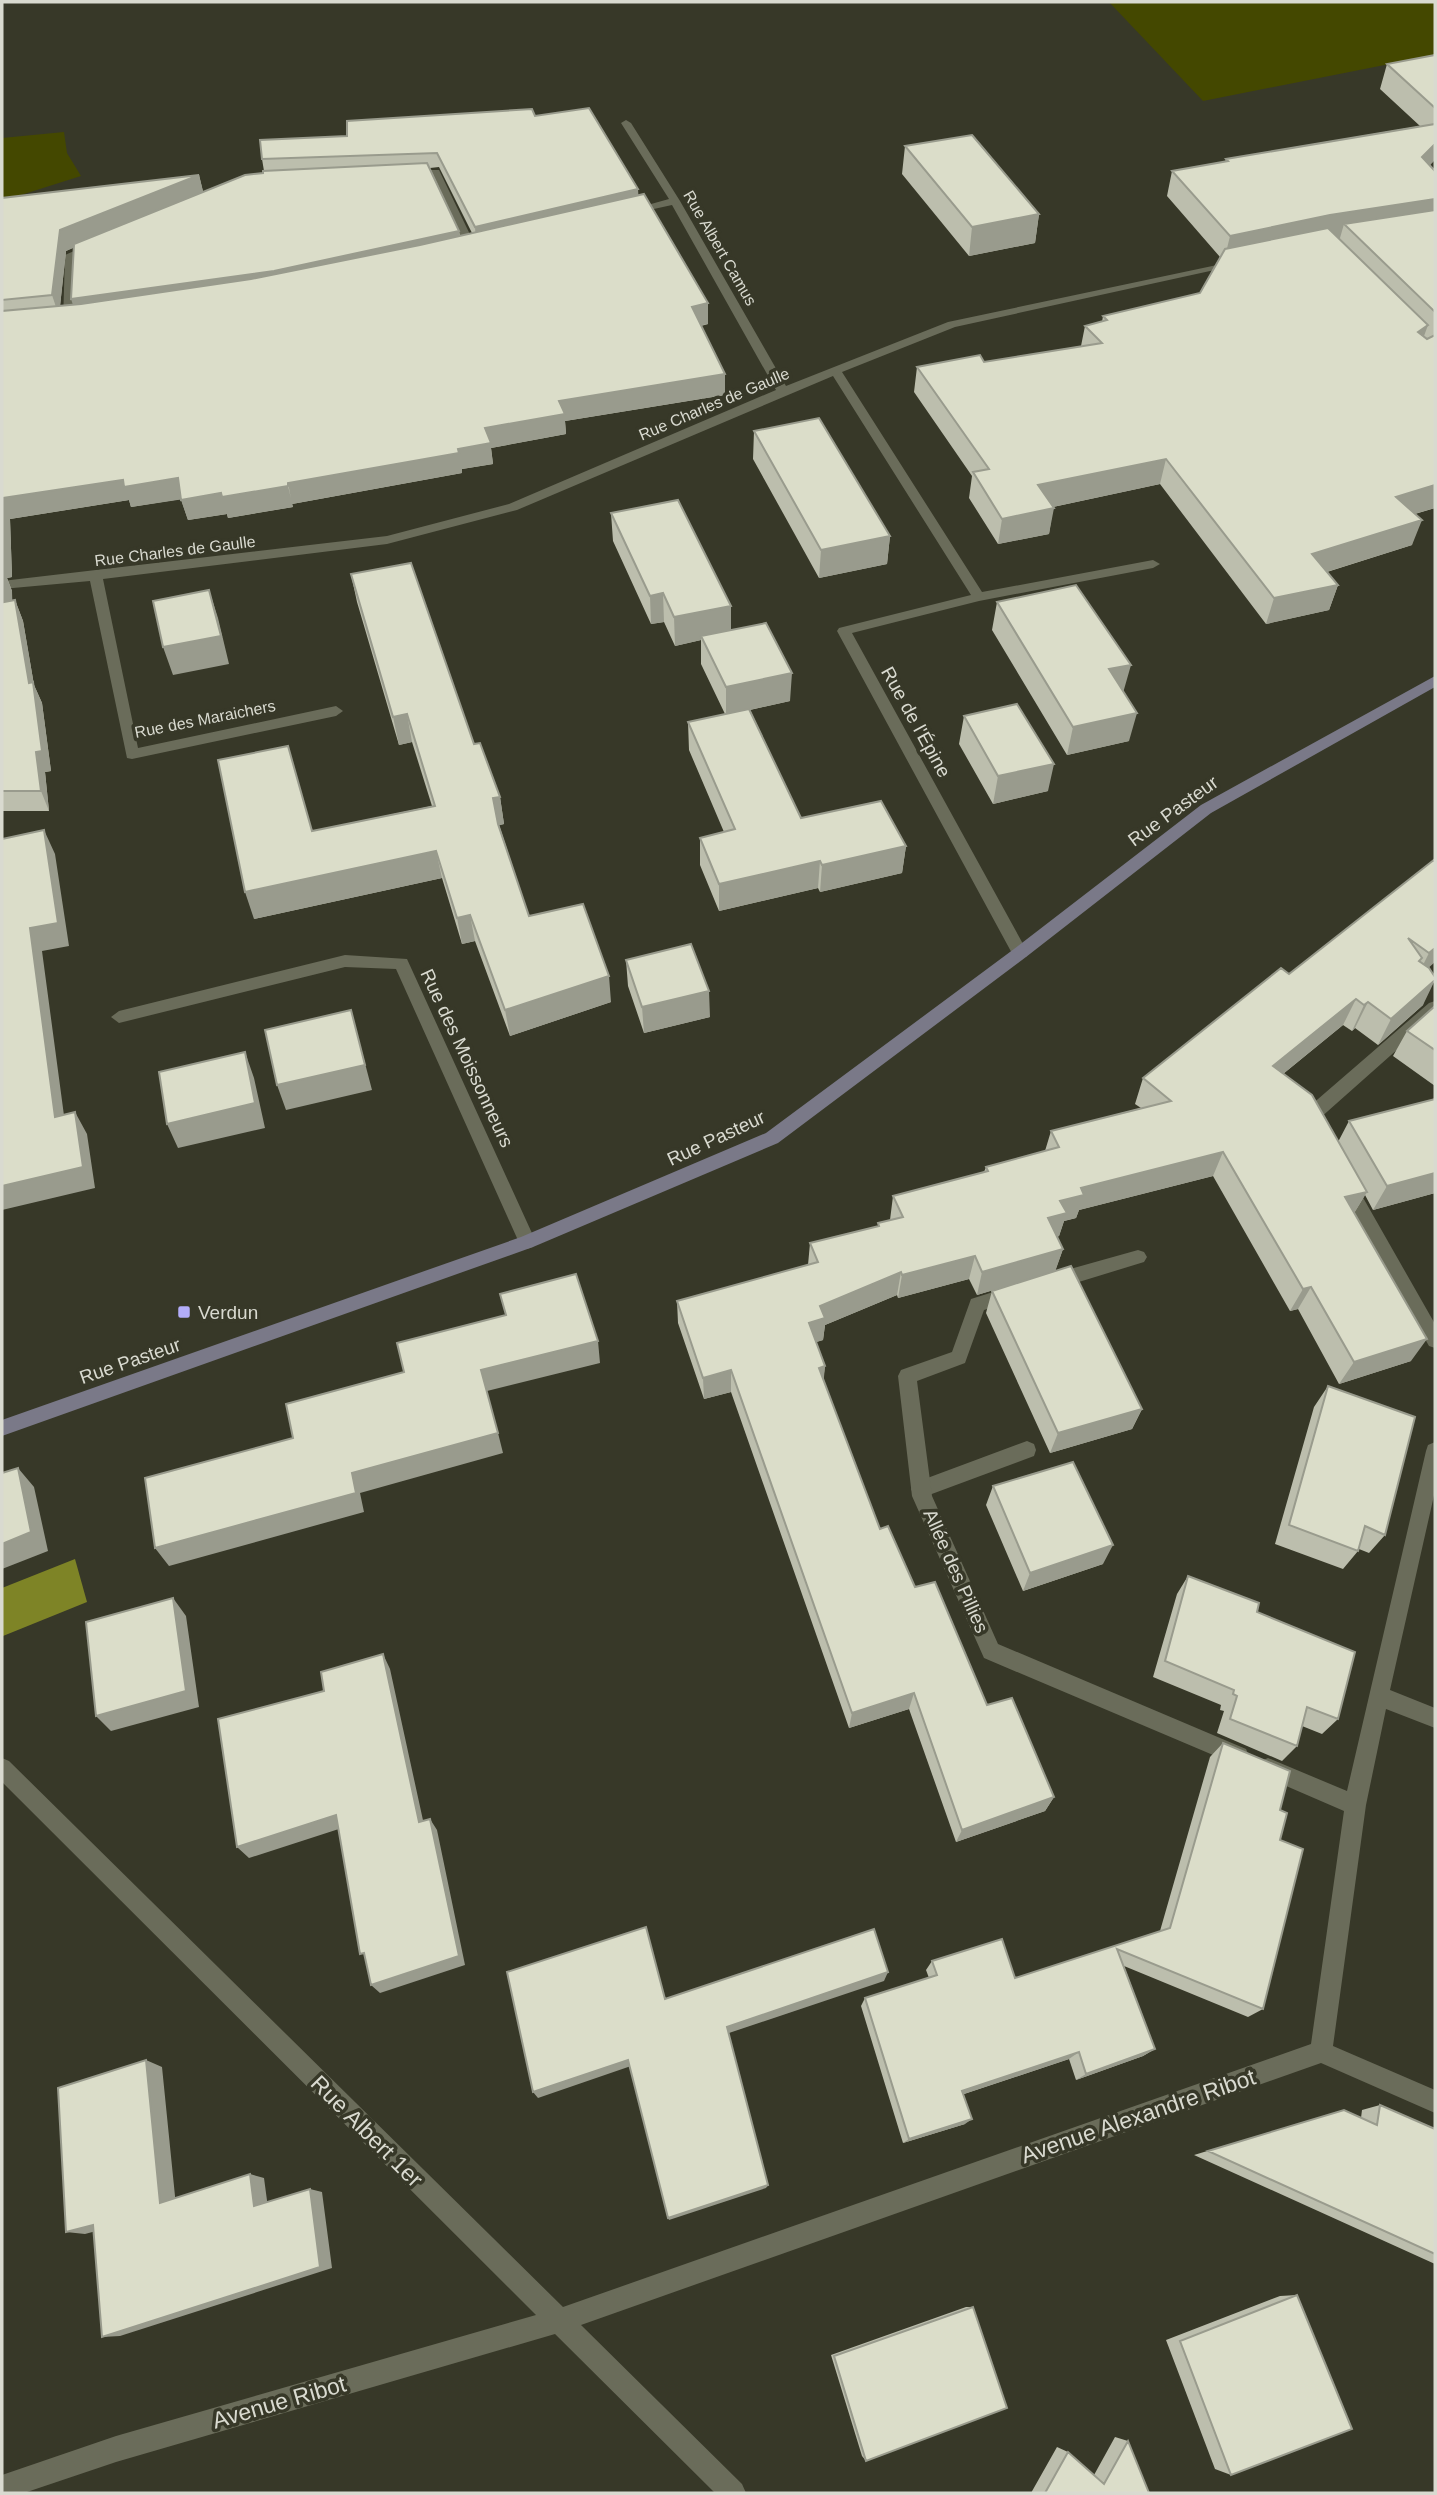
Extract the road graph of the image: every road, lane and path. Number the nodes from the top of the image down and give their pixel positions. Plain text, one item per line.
1 (626, 123) dead end
2 (393, 174) edge
3 (675, 201) junction
4 (614, 215) edge
5 (109, 239) edge
6 (458, 252) edge
7 (1243, 263) edge
8 (54, 322) edge
9 (835, 370) junction
10 (783, 391) junction
11 (1153, 564) dead end
12 (96, 576) junction
13 (2, 585) edge
14 (979, 597) junction
15 (1435, 681) edge
16 (336, 711) dead end
17 (1020, 953) junction
18 (1435, 1007) edge
19 (119, 1017) dead end
20 (1322, 1141) edge
21 (1335, 1164) edge
22 (527, 1242) junction
23 (1138, 1257) dead end
24 (1435, 1340) edge
25 (2, 1428) edge
26 (1027, 1450) dead end
27 (1435, 1451) edge
28 (921, 1489) junction
29 (1378, 1696) junction
30 (1435, 1718) edge
31 (2, 1768) edge
32 (1355, 1805) junction
33 (1321, 2052) junction
34 (1435, 2102) edge
35 (558, 2321) junction
36 (2, 2488) edge
37 (733, 2493) edge

1 - 3 street, Rue Albert Camus
2 - 6 street
3 - 4 street
3 - 10 street, Rue Albert Camus
5 - 8 street
7 - 9 street, Rue Charles de Gaulle
9 - 10 street, Rue Charles de Gaulle
9 - 14 street
10 - 12 street, Rue Charles de Gaulle
11 - 14 street, Rue de l'Épine
12 - 13 street, Rue Charles de Gaulle
12 - 16 street, Rue des Maraichers
14 - 17 street, Rue de l'Épine
15 - 17 street, Rue Pasteur
17 - 22 street, Rue Pasteur
18 - 20 street
19 - 22 street, Rue des Moissonneurs
21 - 24 street
22 - 25 street, Rue Pasteur
23 - 28 street, Allée des Pillies
26 - 28 street
27 - 29 street
28 - 32 street, Allée des Pillies
29 - 30 street
29 - 32 street
31 - 35 street, Rue Albert 1er
32 - 33 street
33 - 34 street
33 - 35 street, Avenue Alexandre Ribot
35 - 36 street, Avenue Ribot
35 - 37 street, Rue Albert 1er

